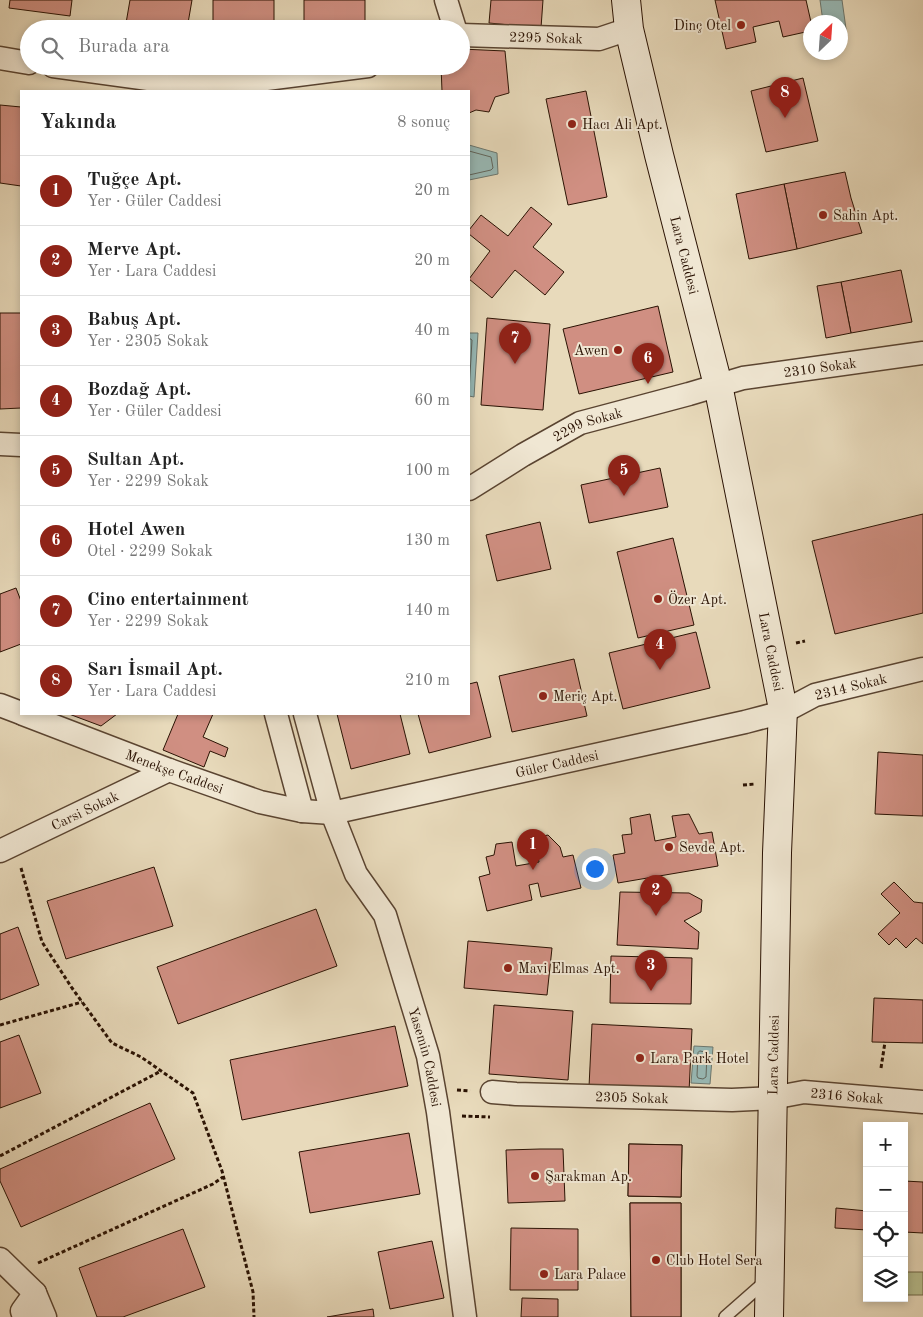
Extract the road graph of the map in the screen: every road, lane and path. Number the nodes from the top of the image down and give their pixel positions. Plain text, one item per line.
1 (446, 0) edge
2 (626, 0) edge
3 (452, 20) edge
4 (629, 29) junction
5 (470, 34) edge
6 (0, 58) edge
7 (20, 61) edge
8 (119, 75) edge
9 (311, 75) edge
10 (229, 88) edge
11 (923, 353) edge
12 (718, 385) junction
13 (0, 444) edge
14 (20, 444) edge
15 (470, 488) edge
16 (923, 669) edge
17 (0, 705) edge
18 (783, 712) junction
19 (20, 713) edge
20 (25, 715) edge
21 (276, 715) edge
22 (305, 715) edge
23 (169, 770) junction
24 (302, 811) junction
25 (332, 813) junction
26 (7, 848) edge
27 (82, 1002) junction
28 (0, 1025) edge
29 (885, 1042) dead end
30 (881, 1068) dead end
31 (161, 1071) junction
32 (492, 1092) dead end
33 (772, 1098) junction
34 (923, 1102) edge
35 (0, 1156) edge
36 (223, 1177) junction
37 (8, 1267) edge
38 (771, 1277) junction
39 (35, 1293) junction
40 (24, 1317) edge
41 (46, 1317) edge
42 (254, 1317) edge
43 (465, 1317) edge
44 (725, 1317) edge
45 (770, 1317) edge

1 - 3 street
2 - 4 street, Lara Caddesi
4 - 5 street, 2295 Sokak
4 - 12 street, Lara Caddesi
6 - 7 street
8 - 10 street
9 - 10 street
11 - 12 street, 2310 Sokak
12 - 15 street, 2299 Sokak
12 - 18 street, Lara Caddesi
13 - 14 street
16 - 18 street, 2314 Sokak
17 - 19 street, Menekşe Caddesi
18 - 25 street, Güler Caddesi
18 - 33 street, Lara Caddesi
20 - 23 street, Menekşe Caddesi
21 - 24 street
22 - 25 street, Yasemin Caddesi
23 - 24 street, Menekşe Caddesi
23 - 26 street, Carsi Sokak
24 - 25 street, Menekşe Caddesi
25 - 43 street, Yasemin Caddesi
26 - 27 path
27 - 28 path
27 - 31 path
29 - 30 path
31 - 35 path
31 - 36 path
32 - 33 street, 2305 Sokak
33 - 34 street, 2316 Sokak
33 - 38 street, Lara Caddesi
36 - 37 path
36 - 42 path
37 - 39 street
38 - 44 lane
38 - 45 street, Lara Caddesi
39 - 40 street
39 - 41 street

